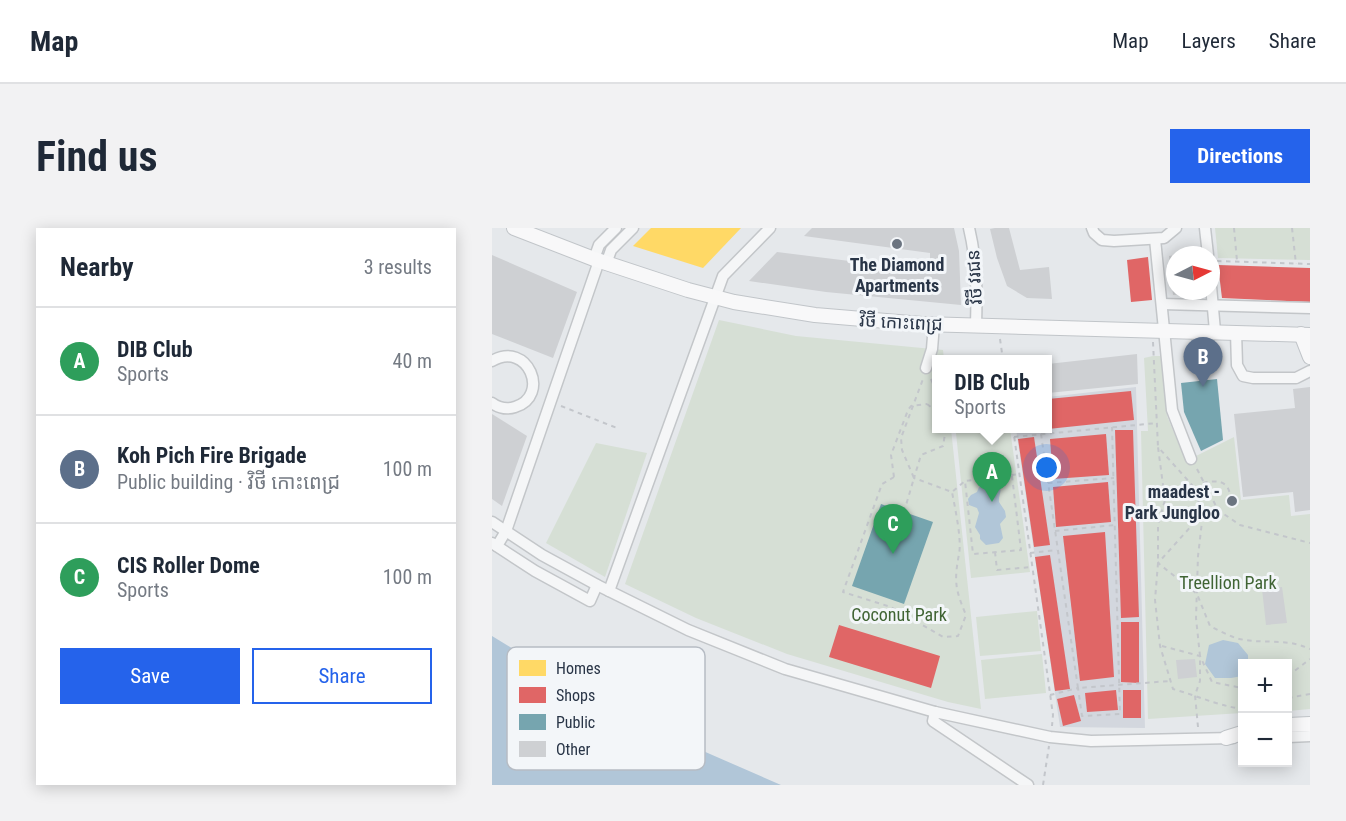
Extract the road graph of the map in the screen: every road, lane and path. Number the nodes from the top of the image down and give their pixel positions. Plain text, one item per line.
1 (514, 228) edge
2 (616, 228) edge
3 (633, 228) edge
4 (770, 228) edge
5 (969, 228) edge
6 (1092, 228) edge
7 (1176, 228) edge
8 (1205, 228) edge
9 (1234, 228) edge
10 (1292, 228) edge
11 (1155, 238) junction
12 (1208, 246) edge
13 (1220, 260) edge
14 (600, 262) junction
15 (1237, 262) junction
16 (1296, 264) junction
17 (1310, 264) edge
18 (715, 297) junction
19 (1213, 300) edge
20 (1162, 304) junction
21 (1213, 304) junction
22 (1310, 308) edge
23 (934, 324) junction
24 (976, 325) junction
25 (1001, 326) junction
26 (1158, 330) junction
27 (1215, 331) junction
28 (1236, 332) junction
29 (1307, 333) edge
30 (1002, 355) edge
31 (1310, 357) edge
32 (492, 361) edge
33 (926, 368) junction
34 (1310, 371) edge
35 (932, 382) edge
36 (531, 394) junction
37 (492, 403) edge
38 (555, 404) junction
39 (932, 408) edge
40 (1157, 423) junction
41 (1112, 427) junction
42 (617, 428) dead end
43 (945, 433) edge
44 (1014, 433) edge
45 (1051, 433) edge
46 (1052, 433) edge
47 (1041, 434) junction
48 (1014, 437) junction
49 (1158, 447) junction
50 (1191, 459) joint
51 (1019, 474) junction
52 (1012, 476) junction
53 (914, 478) junction
54 (1114, 478) junction
55 (966, 481) junction
56 (1048, 483) junction
57 (1203, 483) junction
58 (952, 492) junction
59 (1230, 495) dead end
60 (1218, 510) junction
61 (904, 512) dead end
62 (1203, 513) junction
63 (492, 522) edge
64 (1115, 525) junction
65 (506, 531) junction
66 (1054, 531) junction
67 (1310, 543) edge
68 (494, 544) edge
69 (1057, 550) junction
70 (995, 552) junction
71 (1030, 553) junction
72 (1158, 563) junction
73 (1032, 567) junction
74 (597, 585) junction
75 (609, 591) junction
76 (1197, 594) junction
77 (1160, 646) junction
78 (1310, 649) edge
79 (1200, 656) junction
80 (1310, 659) edge
81 (1292, 673) edge
82 (1170, 681) junction
83 (1119, 685) junction
84 (1238, 687) edge
85 (1078, 688) junction
86 (1050, 694) junction
87 (1310, 694) edge
88 (1195, 695) junction
89 (1292, 697) edge
90 (1238, 708) edge
91 (935, 712) junction
92 (1310, 724) edge
93 (1292, 725) edge
94 (1238, 736) edge
95 (1310, 736) edge
96 (1050, 737) junction
97 (1292, 737) edge
98 (1226, 738) joint
99 (1198, 739) junction
100 (1028, 785) edge
101 (1043, 785) edge

1 - 14 main road, វិថី កោះពេជ្រ
2 - 14 street
3 - 14 street
4 - 18 street
5 - 24 street, វិថី វរជន
6 - 11 street
7 - 11 street
8 - 12 street
9 - 15 path
10 - 16 path
11 - 20 street
13 - 15 path
14 - 18 main road, វិថី កោះពេជ្រ
14 - 38 street
15 - 16 path
16 - 17 path
18 - 23 main road, វិថី កោះពេជ្រ
18 - 75 street
19 - 21 street
20 - 21 street
20 - 26 street
21 - 22 street
21 - 27 street
23 - 24 main road, វិថី កោះពេជ្រ
23 - 33 street
24 - 25 main road, វិថី កោះពេជ្រ
25 - 26 main road, វិថី កោះពេជ្រ
25 - 30 path
26 - 27 main road, វិថី កោះពេជ្រ
26 - 40 path
26 - 50 street
27 - 28 main road, វិថី កោះពេជ្រ
28 - 29 main road, វិថី កោះពេជ្រ
28 - 34 street
29 - 31 main road
32 - 36 street
33 - 35 path
33 - 53 path
36 - 37 street
36 - 38 street
38 - 42 path
38 - 65 street
39 - 58 path, bridge
40 - 41 path
40 - 49 path
41 - 46 path
41 - 54 path
43 - 53 path
44 - 48 path
45 - 47 path
47 - 48 path
47 - 56 path
48 - 51 path
49 - 62 path
49 - 72 path
50 - 57 path
51 - 52 path
51 - 71 path
52 - 55 path
52 - 70 path
53 - 58 path
53 - 61 path
54 - 56 path
54 - 64 path
55 - 58 path
55 - 70 path
56 - 66 path
57 - 59 path
57 - 60 path
60 - 62 path
60 - 67 path
62 - 72 path
62 - 76 path
63 - 65 street
64 - 66 path
64 - 83 path
65 - 68 street
65 - 74 street
66 - 69 path
68 - 74 street
69 - 71 path
69 - 85 path
70 - 73 path
71 - 73 path
72 - 76 path
72 - 77 path
73 - 86 path
74 - 75 street
75 - 91 street
76 - 78 path
76 - 79 path
77 - 79 path
77 - 82 path
79 - 84 path
79 - 88 path
80 - 81 path
82 - 83 path
82 - 88 path
83 - 85 path
83 - 85 path
85 - 86 path
86 - 96 path
87 - 89 path
88 - 90 path
88 - 99 path
91 - 96 street
91 - 100 street
92 - 93 main road
94 - 98 main road
95 - 97 street
96 - 99 street
96 - 101 path
98 - 99 street

